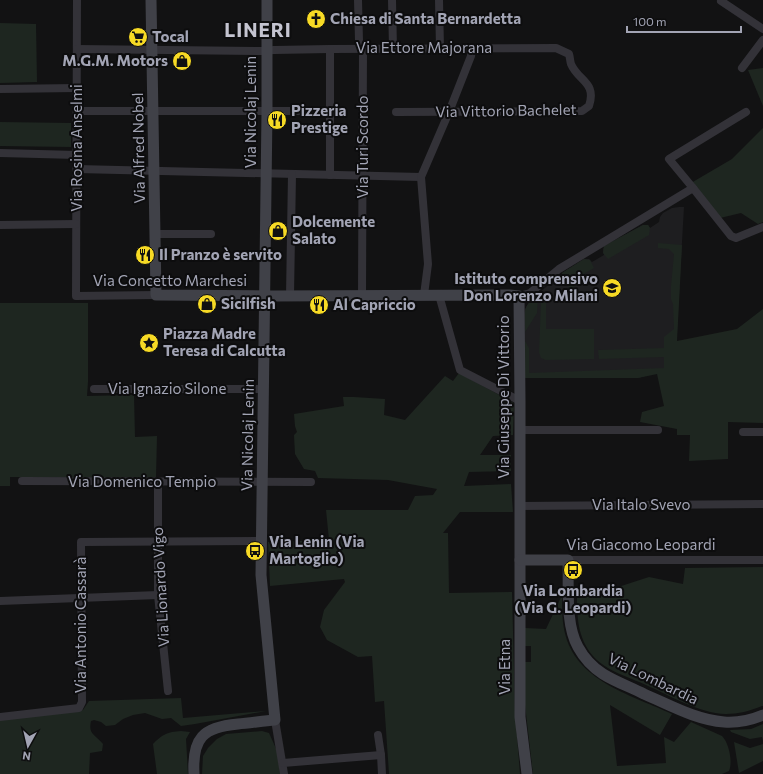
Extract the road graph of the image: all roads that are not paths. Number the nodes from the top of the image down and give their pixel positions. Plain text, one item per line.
1 (77, 0) edge
2 (151, 0) edge
3 (267, 0) edge
4 (358, 0) edge
5 (392, 0) edge
6 (439, 0) edge
7 (721, 1) dead end
8 (763, 30) edge
9 (763, 40) edge
10 (440, 48) junction
11 (472, 48) junction
12 (77, 49) junction
13 (330, 49) junction
14 (363, 49) junction
15 (393, 49) junction
16 (152, 50) junction
17 (267, 50) junction
18 (571, 64) joint
19 (742, 68) dead end
20 (77, 88) junction
21 (0, 89) edge
22 (77, 111) junction
23 (330, 111) junction
24 (153, 112) junction
25 (267, 112) junction
26 (396, 112) dead end
27 (449, 112) junction
28 (746, 112) dead end
29 (0, 153) edge
30 (77, 155) junction
31 (77, 169) junction
32 (154, 171) junction
33 (266, 174) junction
34 (292, 174) junction
35 (330, 175) junction
36 (364, 176) junction
37 (421, 176) junction
38 (693, 188) junction
39 (76, 224) junction
40 (0, 225) edge
41 (763, 226) edge
42 (155, 234) junction
43 (211, 234) dead end
44 (156, 295) junction
45 (424, 295) junction
46 (439, 295) junction
47 (76, 296) joint
48 (265, 296) junction
49 (290, 296) junction
50 (362, 296) junction
51 (519, 296) junction
52 (94, 389) dead end
53 (264, 389) junction
54 (520, 401) junction
55 (520, 430) junction
56 (658, 430) dead end
57 (743, 432) dead end
58 (763, 432) edge
59 (22, 481) dead end
60 (158, 482) junction
61 (262, 482) junction
62 (311, 482) dead end
63 (763, 504) edge
64 (520, 506) junction
65 (157, 541) junction
66 (262, 541) junction
67 (520, 560) junction
68 (568, 560) junction
69 (763, 560) edge
70 (158, 595) junction
71 (81, 598) junction
72 (0, 601) edge
73 (168, 691) dead end
74 (763, 715) edge
75 (0, 717) edge
76 (275, 720) junction
77 (378, 735) dead end
78 (381, 755) junction
79 (283, 763) junction
80 (194, 774) edge
81 (284, 774) edge
82 (382, 774) edge
83 (527, 774) edge

1 - 12 street, Via Rosina Anselmi
2 - 16 main road, Via Alfred Nobel
3 - 17 main road, Via Nicolaj Lenin
4 - 14 street, Via Turi Scordo
5 - 15 street
6 - 10 street
7 - 8 street
9 - 19 street
10 - 11 street, Via Ettore Majorana
10 - 15 street, Via Ettore Majorana
11 - 18 street, Via Ettore Majorana
11 - 27 street
12 - 16 street, Via Ettore Majorana
12 - 20 street, Via Rosina Anselmi
13 - 14 street, Via Ettore Majorana
13 - 17 street, Via Ettore Majorana
13 - 23 street
14 - 15 street, Via Ettore Majorana
14 - 36 street, Via Turi Scordo
16 - 17 street, Via Ettore Majorana
16 - 24 main road, Via Alfred Nobel
17 - 25 main road, Via Nicolaj Lenin
18 - 27 street, Via Vittorio Bachelet
20 - 21 street
20 - 22 street, Via Rosina Anselmi
22 - 24 street
22 - 30 street, Via Rosina Anselmi
23 - 25 street
23 - 35 street
24 - 25 street
24 - 32 main road, Via Alfred Nobel
25 - 33 main road, Via Nicolaj Lenin
26 - 27 street, Via Vittorio Bachelet
27 - 37 street
28 - 38 street
29 - 30 street
30 - 31 street, Via Rosina Anselmi
31 - 32 street
31 - 39 street, Via Rosina Anselmi
32 - 33 street
32 - 42 main road, Via Alfred Nobel
33 - 34 street
33 - 48 main road, Via Nicolaj Lenin
34 - 35 street
34 - 49 street
35 - 36 street
36 - 37 street
36 - 50 street, Via Turi Scordo
37 - 45 street
38 - 41 street
38 - 51 street
39 - 40 street
39 - 47 street, Via Rosina Anselmi
42 - 43 street
42 - 44 main road, Via Alfred Nobel
44 - 47 street, Via Concetto Marchesi
44 - 48 main road, Via Concetto Marchesi
45 - 46 main road, Via Giuseppe Di Vittorio
45 - 50 main road, Via Giuseppe Di Vittorio
46 - 51 main road, Via Giuseppe Di Vittorio
46 - 54 street
48 - 49 main road, Via Giuseppe Di Vittorio
48 - 53 main road, Via Nicolaj Lenin
49 - 50 main road, Via Giuseppe Di Vittorio
51 - 54 main road, Via Giuseppe Di Vittorio
52 - 53 street, Via Ignazio Silone
53 - 61 main road, Via Nicolaj Lenin
54 - 55 main road, Via Giuseppe Di Vittorio
55 - 56 street
55 - 64 main road, Via Giuseppe Di Vittorio
57 - 58 street
59 - 60 street, Via Domenico Tempio
60 - 61 street, Via Domenico Tempio
60 - 65 street, Via Lionardo Vigo
61 - 62 street, Via Domenico Tempio
61 - 66 main road, Via Nicolaj Lenin
63 - 64 street, Via Italo Svevo
64 - 67 main road, Via Giuseppe Di Vittorio
65 - 66 street
65 - 70 street, Via Lionardo Vigo
65 - 71 street, Via Antonio Cassarà
66 - 76 main road, Via Nicolaj Lenin
67 - 68 main road, Via Giacomo Leopardi
67 - 83 main road, Via Etna
68 - 69 street, Via Giacomo Leopardi
68 - 74 main road, Via Lombardia
70 - 71 street
70 - 73 street, Via Lionardo Vigo
71 - 72 street
71 - 75 street, Via Antonio Cassarà
76 - 79 street, Via Nicolaj Lenin
76 - 80 main road
77 - 78 street
78 - 79 street
78 - 82 street
79 - 81 street, Via Nicolaj Lenin

